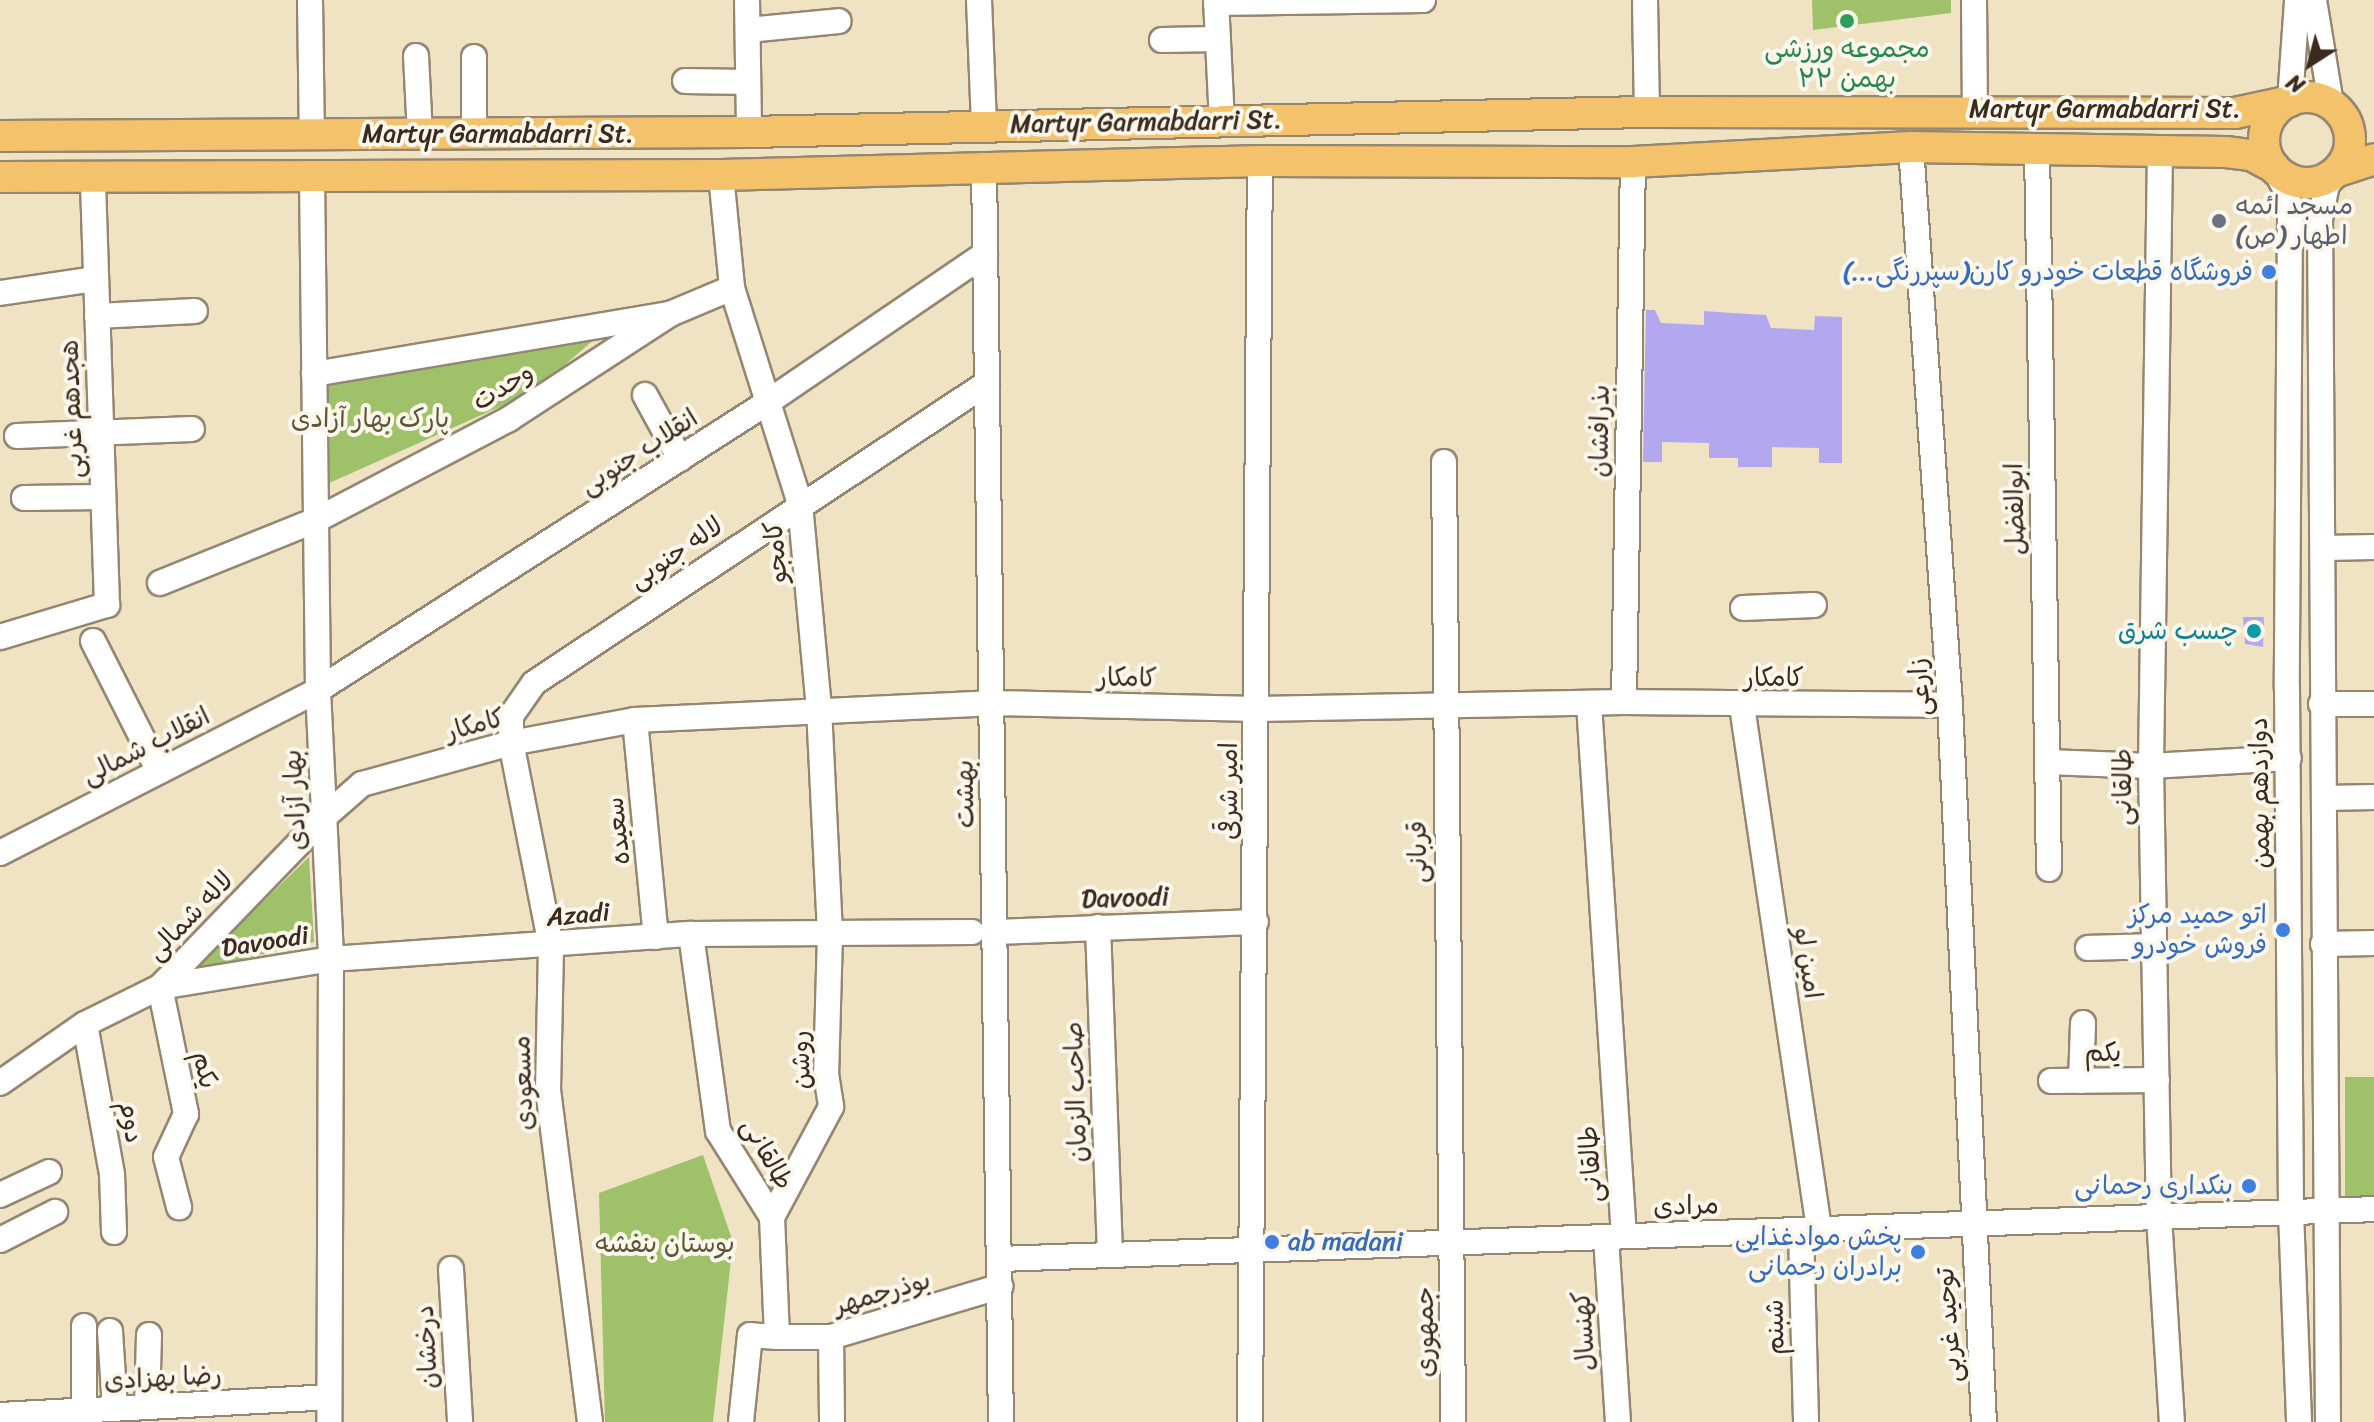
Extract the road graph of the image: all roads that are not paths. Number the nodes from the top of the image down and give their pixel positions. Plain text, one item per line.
1 (310, 0) edge
2 (747, 0) edge
3 (979, 0) edge
4 (1423, 0) edge
5 (1645, 0) edge
6 (1974, 0) edge
7 (2297, 0) edge
8 (2314, 0) edge
9 (1216, 1) edge
10 (839, 21) dead end
11 (748, 30) junction
12 (1218, 39) junction
13 (1162, 40) dead end
14 (416, 56) dead end
15 (474, 57) dead end
16 (685, 81) dead end
17 (748, 82) junction
18 (2290, 101) junction
19 (2331, 104) junction
20 (1975, 110) junction
21 (1647, 112) junction
22 (1222, 122) junction
23 (2374, 123) edge
24 (984, 124) junction
25 (749, 132) junction
26 (420, 134) junction
27 (474, 134) junction
28 (312, 135) junction
29 (0, 136) edge
30 (1911, 147) junction
31 (2037, 148) junction
32 (2160, 151) junction
33 (2374, 159) edge
34 (1260, 161) junction
35 (1633, 162) junction
36 (984, 165) junction
37 (2274, 167) junction
38 (2338, 171) junction
39 (721, 175) junction
40 (93, 176) junction
41 (312, 176) junction
42 (0, 177) edge
43 (985, 254) junction
44 (96, 279) junction
45 (732, 288) junction
46 (0, 293) edge
47 (195, 311) dead end
48 (670, 314) junction
49 (97, 316) junction
50 (314, 374) junction
51 (987, 383) junction
52 (645, 395) dead end
53 (765, 404) junction
54 (192, 429) dead end
55 (101, 432) junction
56 (17, 436) dead end
57 (680, 459) junction
58 (1444, 462) dead end
59 (103, 497) junction
60 (24, 498) dead end
61 (800, 504) junction
62 (316, 520) junction
63 (2374, 547) edge
64 (2324, 548) junction
65 (160, 583) dead end
66 (1814, 605) dead end
67 (1743, 608) dead end
68 (0, 637) edge
69 (93, 641) dead end
70 (318, 690) junction
71 (1624, 702) junction
72 (991, 703) junction
73 (1589, 704) junction
74 (2321, 704) junction
75 (2374, 704) edge
76 (1950, 705) junction
77 (1742, 706) junction
78 (1444, 707) junction
79 (819, 708) junction
80 (1257, 709) junction
81 (635, 720) junction
82 (511, 743) junction
83 (2289, 758) junction
84 (2047, 762) junction
85 (2151, 766) junction
86 (159, 771) junction
87 (2374, 797) edge
88 (2324, 798) junction
89 (323, 818) junction
90 (0, 853) edge
91 (2049, 869) dead end
92 (1256, 922) junction
93 (1098, 927) junction
94 (984, 932) junction
95 (691, 934) junction
96 (830, 934) junction
97 (656, 937) junction
98 (2374, 943) edge
99 (2323, 944) junction
100 (551, 946) junction
101 (2154, 946) junction
102 (2088, 948) dead end
103 (331, 959) junction
104 (160, 987) junction
105 (2083, 1023) dead end
106 (85, 1024) junction
107 (2157, 1080) junction
108 (2051, 1081) dead end
109 (2081, 1081) junction
110 (0, 1083) edge
111 (49, 1172) dead end
112 (0, 1195) edge
113 (179, 1207) dead end
114 (2374, 1209) edge
115 (2327, 1211) junction
116 (55, 1212) dead end
117 (2291, 1212) junction
118 (772, 1217) junction
119 (2159, 1217) junction
120 (1971, 1224) junction
121 (1810, 1229) junction
122 (114, 1232) dead end
123 (1615, 1237) junction
124 (0, 1240) edge
125 (1454, 1242) junction
126 (1254, 1249) junction
127 (1110, 1255) junction
128 (1000, 1259) junction
129 (451, 1269) dead end
130 (1001, 1286) junction
131 (84, 1326) dead end
132 (110, 1331) dead end
133 (149, 1335) dead end
134 (777, 1337) junction
135 (831, 1337) junction
136 (329, 1397) junction
137 (147, 1407) junction
138 (115, 1408) junction
139 (81, 1414) edge
140 (175, 1414) edge
141 (0, 1415) edge
142 (44, 1417) edge
143 (329, 1422) edge
144 (460, 1422) edge
145 (590, 1422) edge
146 (741, 1422) edge
147 (832, 1422) edge
148 (1001, 1422) edge
149 (1250, 1422) edge
150 (1453, 1422) edge
151 (1618, 1422) edge
152 (1806, 1422) edge
153 (1984, 1422) edge
154 (2172, 1422) edge
155 (2299, 1422) edge
156 (2328, 1422) edge

1 - 28 street
2 - 11 street
3 - 24 street
4 - 9 street
5 - 21 street
6 - 20 street
7 - 18 street
8 - 19 street
9 - 12 street
10 - 11 street
11 - 17 street
12 - 13 street
12 - 22 street
14 - 26 street
15 - 27 street
16 - 17 street
17 - 25 street
18 - 19 main road
18 - 20 main road, Martyr Garmabdarri St.
18 - 37 main road
19 - 23 main road
19 - 38 main road
20 - 21 main road, Martyr Garmabdarri St.
21 - 22 main road, Martyr Garmabdarri St.
22 - 24 main road, Martyr Garmabdarri St.
24 - 25 main road, Martyr Garmabdarri St.
24 - 36 main road
25 - 27 main road, Martyr Garmabdarri St.
26 - 27 main road, Martyr Garmabdarri St.
26 - 28 main road, Martyr Garmabdarri St.
28 - 29 main road, Martyr Garmabdarri St.
28 - 41 main road
30 - 31 main road, Martyr Garmabdarri St.
30 - 35 main road, Martyr Garmabdarri St.
30 - 76 street, زارعی
31 - 32 main road, Martyr Garmabdarri St.
31 - 84 street, ابوالفضل
32 - 37 main road, Martyr Garmabdarri St.
32 - 85 street, طالقانی
33 - 38 main road
34 - 35 main road, Martyr Garmabdarri St.
34 - 36 main road, Martyr Garmabdarri St.
34 - 80 street, امیر شرقی
35 - 71 street, بذرافشان
36 - 39 main road, Martyr Garmabdarri St.
36 - 43 street, بهشت
37 - 38 main road
37 - 83 street, دوازدهم بهمن
38 - 64 street
39 - 41 main road, Martyr Garmabdarri St.
39 - 45 street, کامجو
40 - 41 main road, Martyr Garmabdarri St.
40 - 42 main road, Martyr Garmabdarri St.
40 - 44 street, هجدهم غربی
41 - 50 street, بهار آزادی
43 - 51 street, بهشت
43 - 53 street, انقلاب جنوبی
44 - 46 street
44 - 49 street, هجدهم غربی
45 - 48 street, وحدت
45 - 53 street, کامجو
47 - 49 street
48 - 50 street, وحدت
48 - 62 street, وحدت
49 - 55 street, هجدهم غربی
50 - 62 street, بهار آزادی
51 - 61 street, لاله جنوبی
51 - 72 street, بهشت
52 - 57 street
53 - 57 street, انقلاب جنوبی
53 - 61 street, کامجو
54 - 55 street
55 - 56 street
55 - 59 street, هجدهم غربی
57 - 70 street, انقلاب جنوبی
58 - 78 street, قربانی
59 - 60 street
59 - 68 street, هجدهم غربی
61 - 79 street, کامجو
61 - 82 street, لاله جنوبی
62 - 65 street, وحدت
62 - 70 street, بهار آزادی
63 - 64 street
64 - 74 street
66 - 67 street
69 - 86 street
70 - 86 street, انقلاب شمالی
70 - 89 street, بهار آزادی
71 - 73 street, کامکار
71 - 77 street, کامکار
72 - 79 street, کامکار
72 - 80 street, کامکار
72 - 94 street, بهشت
73 - 78 street, کامکار
73 - 123 street, طالقانی
74 - 75 street
74 - 88 street
76 - 77 street, کامکار
76 - 120 street, زارعی
77 - 121 street, امین لو
78 - 80 street, کامکار
78 - 125 street, قربانی
79 - 81 street, کامکار
79 - 96 street, کامجو
80 - 92 street, امیر شرقی
81 - 82 street, کامکار
81 - 97 street, سعیده
82 - 89 street, کامکار
82 - 100 street, مسعودی
83 - 85 street
83 - 117 street, دوازدهم بهمن
84 - 85 street
84 - 91 street, ابوالفضل
85 - 101 street, طالقانی
86 - 90 street, انقلاب شمالی
87 - 88 street
88 - 99 street
89 - 103 street, بهار آزادی
89 - 104 street, لاله شمالی
92 - 93 street, Davoodi
92 - 126 street, امیر شرقی
93 - 94 street, Davoodi
93 - 127 street, صاحب الزمان
94 - 96 street, Davoodi
94 - 128 street, بهشت
95 - 96 street, Azadi
95 - 97 street, Azadi
95 - 118 street, طالقانی
96 - 118 street, روشن
97 - 100 street, Azadi
98 - 99 street
99 - 115 street
100 - 103 street, Azadi
100 - 145 street, مسعودی
101 - 102 street
101 - 107 street, طالقانی
103 - 104 street, Davoodi
103 - 136 street, بهار آزادی
104 - 106 street, لاله شمالی
104 - 113 street, یکم
105 - 109 street
106 - 110 street, لاله شمالی
106 - 122 street, دوم
107 - 109 street, یکم
107 - 119 street, طالقانی
108 - 109 street, یکم
111 - 112 street
114 - 115 street, مرادی
115 - 117 street, مرادی
115 - 156 street
116 - 124 street
117 - 119 street, مرادی
117 - 155 street, دوازدهم بهمن
118 - 134 street, طالقانی
119 - 120 street, مرادی
119 - 154 street, طالقانی
120 - 121 street, مرادی
120 - 153 street, توحید غربی
121 - 123 street, مرادی
121 - 152 street, شبنم
123 - 125 street, مرادی
123 - 151 street, کهنسال
125 - 126 street, مرادی
125 - 150 street, جمهوری
126 - 127 street, مرادی
126 - 149 street, امیر شرقی
127 - 128 street, مرادی
128 - 130 street, بهشت
129 - 144 street, درخشان
130 - 135 street, بوذرجمهر
130 - 148 street, بهشت
131 - 139 street
132 - 138 street
133 - 137 street
134 - 135 street, بوذرجمهر
134 - 146 street
135 - 147 street
136 - 140 street, رضا بهزادی
136 - 143 street, بهار آزادی
137 - 138 street, رضا بهزادی
137 - 140 street, رضا بهزادی
138 - 139 street, رضا بهزادی
139 - 142 street, رضا بهزادی
141 - 142 street, رضا بهزادی

